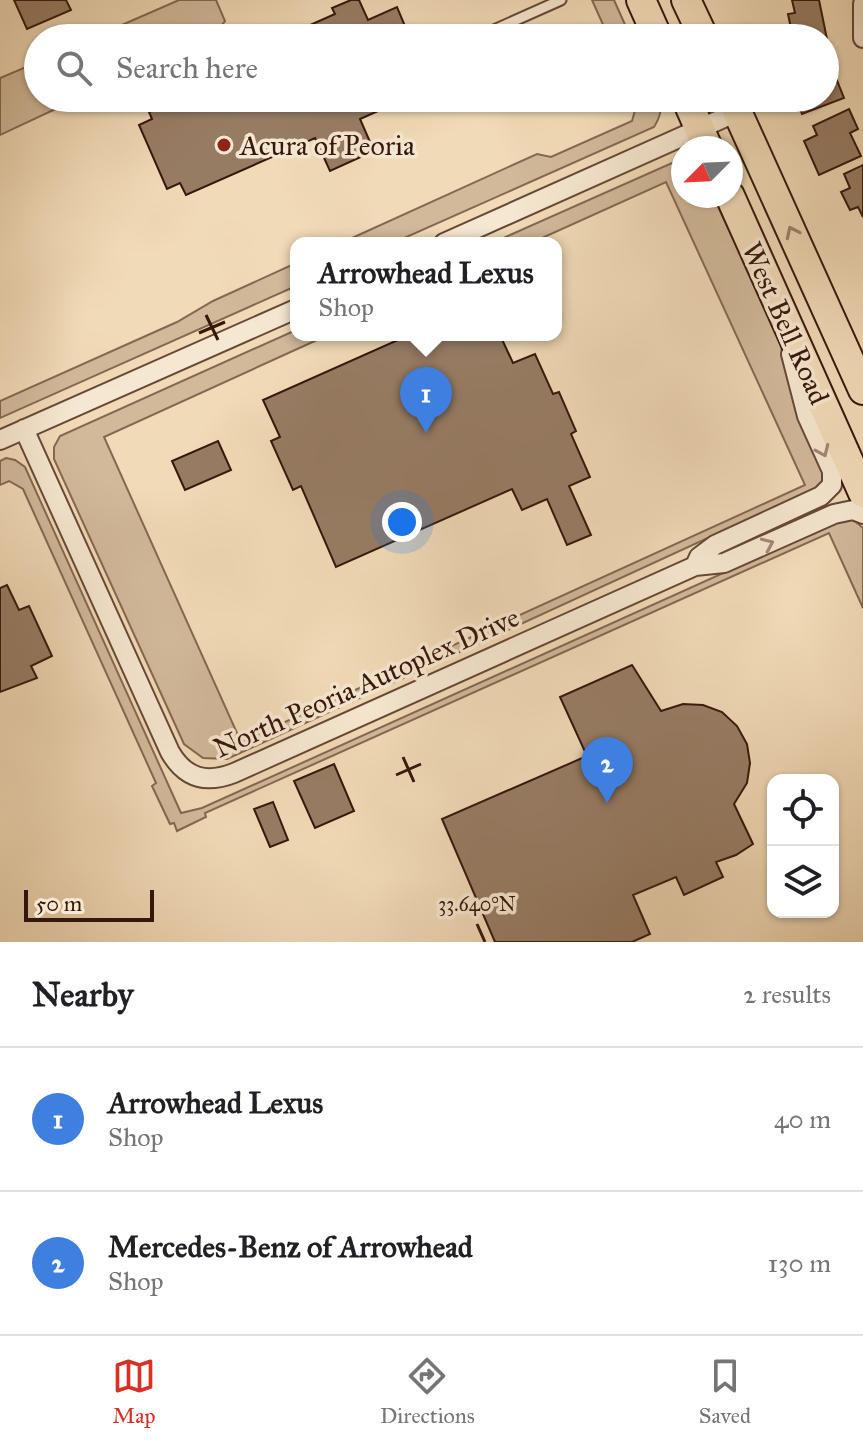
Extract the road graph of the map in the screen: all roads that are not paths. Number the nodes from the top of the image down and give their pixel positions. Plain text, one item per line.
1 (561, 0) edge
2 (641, 0) edge
3 (686, 0) edge
4 (863, 4) edge
5 (507, 24) edge
6 (652, 24) edge
7 (697, 24) edge
8 (863, 38) edge
9 (692, 112) edge
10 (728, 112) edge
11 (737, 112) edge
12 (703, 136) edge
13 (707, 136) edge
14 (671, 152) edge
15 (735, 208) edge
16 (459, 237) edge
17 (290, 312) edge
18 (786, 323) junction
19 (863, 390) edge
20 (24, 429) junction
21 (0, 440) edge
22 (821, 496) junction
23 (862, 496) edge
24 (695, 566) junction

1 - 5 lane
2 - 6 main road
3 - 7 main road
4 - 8 street
9 - 12 main road
10 - 13 street
19 -> 11 main road, West Bell Road
14 - 16 street
15 - 18 main road, West Bell Road
17 - 20 street
18 -> 22 street
18 - 23 main road, West Bell Road
20 - 21 street
20 - 24 street, North Peoria Autoplex Drive
22 - 23 street, North Peoria Autoplex Drive
22 - 24 street, North Peoria Autoplex Drive
24 -> 23 street, North Peoria Autoplex Drive

